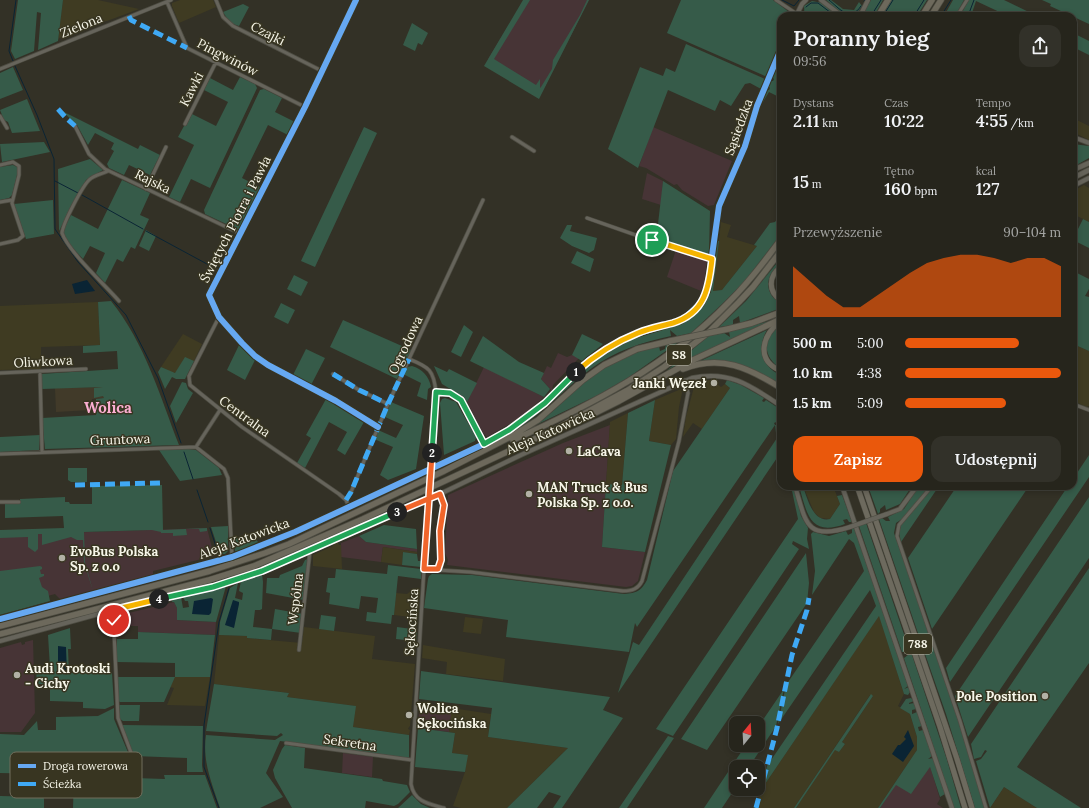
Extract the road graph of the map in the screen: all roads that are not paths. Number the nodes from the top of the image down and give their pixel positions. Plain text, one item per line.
1 (171, 0) edge
2 (216, 0) edge
3 (356, 0) edge
4 (776, 0) edge
5 (806, 0) edge
6 (821, 0) edge
7 (868, 0) edge
8 (888, 0) edge
9 (932, 0) edge
10 (941, 0) edge
11 (967, 0) edge
12 (167, 2) junction
13 (794, 12) edge
14 (799, 12) edge
15 (837, 12) edge
16 (862, 12) edge
17 (880, 12) edge
18 (924, 12) edge
19 (934, 12) edge
20 (960, 12) edge
21 (777, 58) edge
22 (216, 62) junction
23 (0, 69) edge
24 (322, 71) junction
25 (305, 107) junction
26 (0, 116) edge
27 (185, 124) dead end
28 (75, 126) dead end
29 (6, 128) dead end
30 (512, 137) dead end
31 (1077, 138) edge
32 (1089, 143) edge
33 (166, 147) dead end
34 (534, 151) dead end
35 (1089, 162) edge
36 (0, 165) edge
37 (1077, 168) edge
38 (1089, 170) edge
39 (108, 171) junction
40 (1077, 176) edge
41 (1089, 178) edge
42 (1077, 184) edge
43 (146, 189) junction
44 (12, 200) junction
45 (483, 200) dead end
46 (0, 202) edge
47 (587, 218) dead end
48 (241, 234) junction
49 (0, 244) edge
50 (777, 244) edge
51 (777, 256) edge
52 (712, 259) junction
53 (777, 271) edge
54 (777, 297) edge
55 (119, 301) dead end
56 (777, 314) edge
57 (219, 317) junction
58 (777, 322) edge
59 (777, 324) edge
60 (409, 359) junction
61 (777, 368) edge
62 (86, 369) dead end
63 (40, 372) junction
64 (0, 373) edge
65 (333, 374) dead end
66 (685, 380) junction
67 (655, 381) junction
68 (777, 386) edge
69 (436, 392) junction
70 (777, 403) edge
71 (388, 404) junction
72 (1077, 406) edge
73 (220, 410) junction
74 (1089, 410) edge
75 (378, 427) junction
76 (554, 430) junction
77 (484, 444) junction
78 (196, 447) junction
79 (42, 452) junction
80 (0, 454) edge
81 (463, 462) junction
82 (797, 490) edge
83 (843, 490) edge
84 (858, 490) edge
85 (865, 490) edge
86 (913, 490) edge
87 (929, 490) edge
88 (440, 494) junction
89 (346, 500) junction
90 (0, 502) edge
91 (19, 502) dead end
92 (349, 507) junction
93 (310, 551) junction
94 (232, 557) junction
95 (424, 569) junction
96 (437, 570) junction
97 (113, 610) junction
98 (0, 619) edge
99 (0, 626) edge
100 (0, 634) edge
101 (0, 641) edge
102 (299, 650) dead end
103 (286, 743) dead end
104 (131, 752) edge
105 (412, 760) junction
106 (444, 808) edge
107 (952, 808) edge
108 (965, 808) edge
109 (972, 808) edge
110 (986, 808) edge

1 - 12 street, Zielona
2 - 24 street, Czajki
3 - 24 street, Świętych Piotra i Pawła
4 - 13 street
5 - 14 street
6 - 15 street
7 - 16 street
8 - 17 highway
9 - 18 highway
10 - 19 highway
11 - 20 street
12 - 22 street, Pingwinów
12 - 23 street, Zielona
21 - 52 street, Sąsiedzka
22 - 25 street, Pingwinów
22 - 27 street, Kawki
24 - 25 street, Świętych Piotra i Pawła
25 - 48 street, Świętych Piotra i Pawła
26 - 29 street
28 - 39 street, Rajska
30 - 34 street
31 - 32 street
33 - 43 street
35 - 37 main road
36 - 44 street
38 - 40 main road
39 - 43 street, Rajska
39 - 55 street
41 - 42 street
43 - 48 street, Rajska
44 - 46 street
44 - 49 street
45 - 60 street, Ogrodowa
47 - 52 street
48 - 57 street, Świętych Piotra i Pawła
50 - 81 highway, S8
51 - 76 highway, S8
52 - 77 street, Aleja Katowicka
53 - 54 main road
56 - 81 highway, bridge
57 - 73 street, Centralna
57 - 75 street, Świętych Piotra i Pawła
58 - 67 highway
59 - 61 main road
60 - 69 street, Sękocińska
60 - 71 street, Ogrodowa
62 - 63 street, Oliwkowa
63 - 64 street, Oliwkowa
63 - 79 street
65 - 71 street
66 - 70 street, Aleja Katowicka
66 - 88 street, Aleja Katowicka
66 - 96 street
67 - 68 highway
67 - 76 highway
69 - 77 street
69 - 95 street, Sękocińska, bridge
71 - 75 street, Ogrodowa
72 - 74 street
73 - 78 street
73 - 89 street, Centralna
75 - 89 street, Ogrodowa
76 - 100 highway, S8
77 - 92 street, Aleja Katowicka
78 - 79 street, Gruntowa
78 - 94 street
79 - 80 street, Gruntowa
81 - 99 highway, S8
82 - 86 street, bridge
83 - 107 street
84 - 108 main road, 788
85 - 109 main road, 788
87 - 110 street
88 - 93 street, Aleja Katowicka
88 - 96 street
89 - 92 street
90 - 91 street
92 - 94 street, Aleja Katowicka
93 - 97 street, Aleja Katowicka
93 - 102 street, Wspólna
94 - 98 street, Aleja Katowicka
95 - 96 street
95 - 105 street, Sękocińska
97 - 101 street, Aleja Katowicka
97 - 104 street
103 - 105 street, Sekretna
105 - 106 street, Sękocińska

